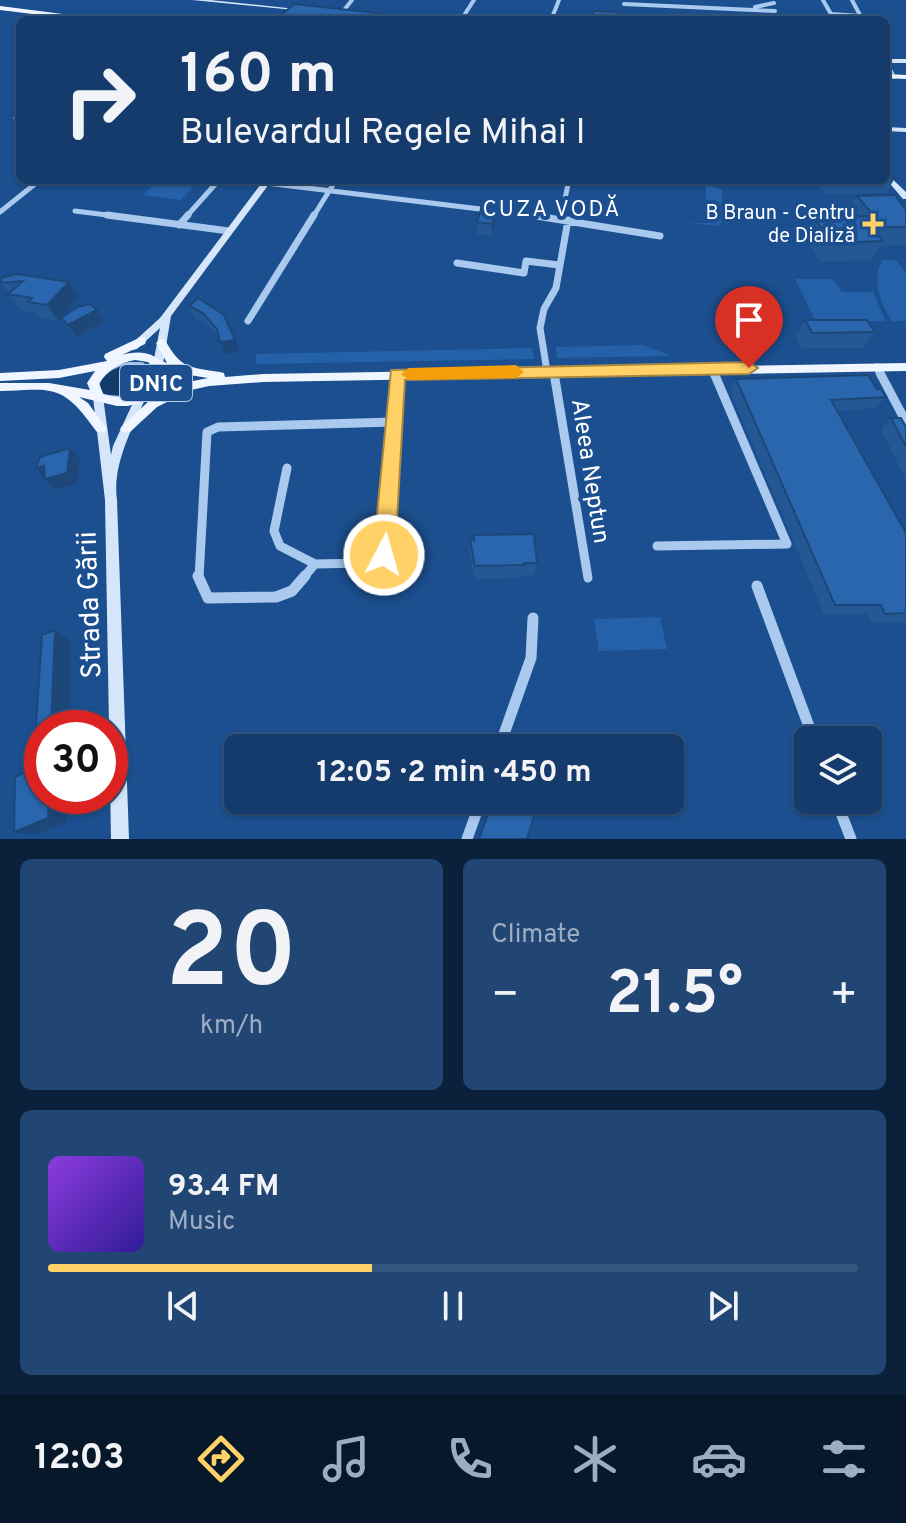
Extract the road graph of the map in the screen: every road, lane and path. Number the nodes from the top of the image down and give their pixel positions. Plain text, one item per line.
1 (194, 0) edge
2 (352, 0) edge
3 (823, 0) edge
4 (774, 1) edge
5 (624, 2) edge
6 (679, 3) edge
7 (0, 8) edge
8 (746, 9) junction
9 (308, 10) edge
10 (775, 11) junction
11 (329, 12) edge
12 (341, 14) junction
13 (831, 14) joint
14 (63, 16) edge
15 (361, 16) edge
16 (777, 16) edge
17 (846, 16) edge
18 (890, 76) edge
19 (906, 77) edge
20 (890, 179) edge
21 (35, 184) edge
22 (215, 184) edge
23 (265, 184) edge
24 (281, 184) edge
25 (333, 184) edge
26 (569, 184) edge
27 (329, 191) junction
28 (906, 197) edge
29 (75, 211) dead end
30 (0, 212) edge
31 (565, 219) junction
32 (179, 225) junction
33 (229, 231) junction
34 (660, 236) dead end
35 (457, 263) dead end
36 (559, 265) junction
37 (168, 312) junction
38 (248, 321) dead end
39 (141, 341) junction
40 (161, 343) junction
41 (113, 362) junction
42 (158, 365) junction
43 (877, 367) junction
44 (906, 367) edge
45 (712, 368) junction
46 (551, 371) junction
47 (73, 372) junction
48 (397, 374) junction
49 (0, 377) edge
50 (263, 378) junction
51 (198, 380) junction
52 (0, 387) edge
53 (60, 389) junction
54 (96, 396) junction
55 (142, 396) junction
56 (394, 422) junction
57 (906, 422) edge
58 (101, 429) junction
59 (126, 429) junction
60 (287, 468) dead end
61 (110, 488) junction
62 (657, 546) dead end
63 (315, 564) junction
64 (588, 578) dead end
65 (757, 586) dead end
66 (533, 618) dead end
67 (809, 726) edge
68 (504, 734) edge
69 (476, 814) edge
70 (841, 814) edge
71 (120, 816) junction
72 (120, 839) edge
73 (128, 839) edge
74 (467, 839) edge
75 (851, 839) edge

1 - 9 street
2 - 12 street
3 - 13 street
4 - 8 street
4 - 10 street
5 - 6 street
6 - 8 street
7 - 14 main road
8 - 10 street
10 - 16 street
11 - 12 street
12 - 15 street
13 - 17 street
18 - 19 main road
20 - 28 street
21 - 30 street
22 - 32 street
23 - 33 street
24 - 27 street
25 - 27 street
26 - 31 street, Aleea Neptun
27 - 31 street
27 - 38 street
29 - 32 street
31 - 34 street
31 - 36 street, Aleea Neptun
32 - 33 street
33 - 37 street
35 - 36 street
36 - 46 street, Aleea Neptun
37 - 39 street
37 - 40 street
39 - 41 street
39 - 47 main road
40 - 42 street
40 - 51 main road
41 - 42 main road, DN1C
41 - 47 main road, DN1C
41 - 54 main road, DN1C
42 - 51 main road, DN1C
42 - 55 main road, DN1C
43 - 44 main road, DN1C
43 - 45 main road, DN1C
43 - 57 street
45 - 46 main road, DN1C
45 - 62 street
46 - 48 main road, DN1C
46 - 64 street, Aleea Neptun
47 - 49 main road, DN1C
48 - 50 main road, DN1C
48 - 56 street
50 - 51 main road, DN1C
50 - 51 main road, DN1C
51 - 55 main road, DN1C
51 - 59 main road
52 - 53 main road, DN1C
53 - 54 main road, DN1C
53 - 58 main road
54 - 55 main road, DN1C
54 - 58 street, Strada Gării
55 - 59 street, Strada Gării
56 - 63 street
56 - 63 street
58 - 61 street, Strada Gării
59 - 61 street, Strada Gării
60 - 63 street
61 - 71 street, Strada Gării
65 - 67 street
66 - 68 street
69 - 74 street
70 - 75 street
71 - 72 street, Strada Gării
71 - 73 street, Strada Gării

